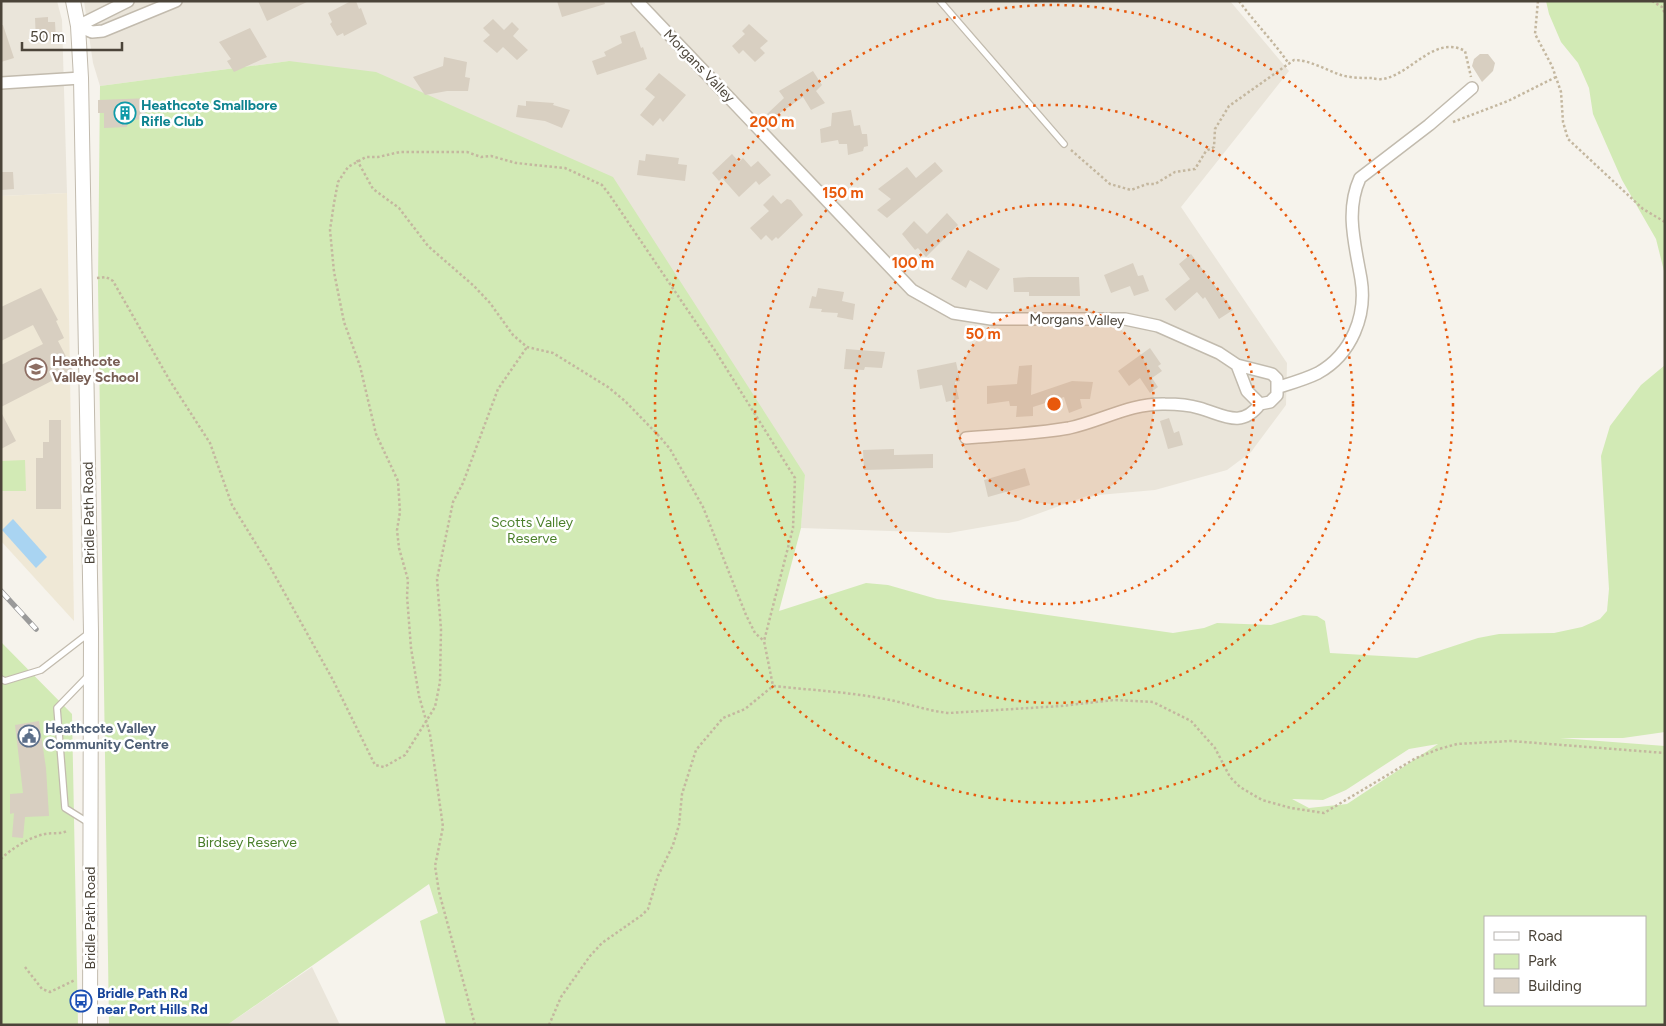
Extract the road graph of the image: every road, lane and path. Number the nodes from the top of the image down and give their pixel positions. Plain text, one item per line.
1 (73, 1) edge
2 (176, 1) edge
3 (940, 1) edge
4 (1240, 1) edge
5 (1538, 1) edge
6 (1652, 1) edge
7 (127, 2) edge
8 (644, 3) edge
9 (1665, 14) edge
10 (133, 19) junction
11 (78, 26) junction
12 (1289, 64) junction
13 (1556, 77) junction
14 (81, 78) junction
15 (1, 84) edge
16 (1472, 88) joint
17 (1450, 123) dead end
18 (1064, 144) joint
19 (357, 160) junction
20 (1665, 222) edge
21 (94, 279) dead end
22 (527, 347) junction
23 (1237, 365) junction
24 (1279, 387) junction
25 (1260, 404) junction
26 (966, 438) dead end
27 (91, 632) junction
28 (764, 641) junction
29 (89, 675) junction
30 (1, 679) edge
31 (773, 686) junction
32 (426, 722) junction
33 (1665, 753) edge
34 (90, 823) junction
35 (68, 830) dead end
36 (1, 859) edge
37 (25, 967) dead end
38 (75, 980) dead end
39 (90, 1025) edge
40 (475, 1025) edge
41 (549, 1025) edge

1 - 11 street, Bridle Path Road
2 - 10 street
3 - 18 lane
4 - 12 path
5 - 13 path
6 - 9 path
7 - 10 street
7 - 11 street
8 - 23 street, Morgans Valley
10 - 11 street
11 - 14 street, Bridle Path Road
12 - 16 path
12 - 18 path
13 - 17 path
13 - 20 path
14 - 15 street
14 - 27 street, Bridle Path Road
16 - 24 street
19 - 22 path
19 - 28 path
19 - 32 path
21 - 32 path
22 - 28 path
22 - 32 path
23 - 24 street, Morgans Valley
23 - 25 street
24 - 25 street
25 - 26 street
27 - 29 street, Bridle Path Road
27 - 30 lane
28 - 31 path
29 - 34 street, Bridle Path Road
29 - 34 lane
31 - 33 path
31 - 41 path
32 - 40 path
34 - 39 street, Bridle Path Road
35 - 36 path
37 - 38 path

